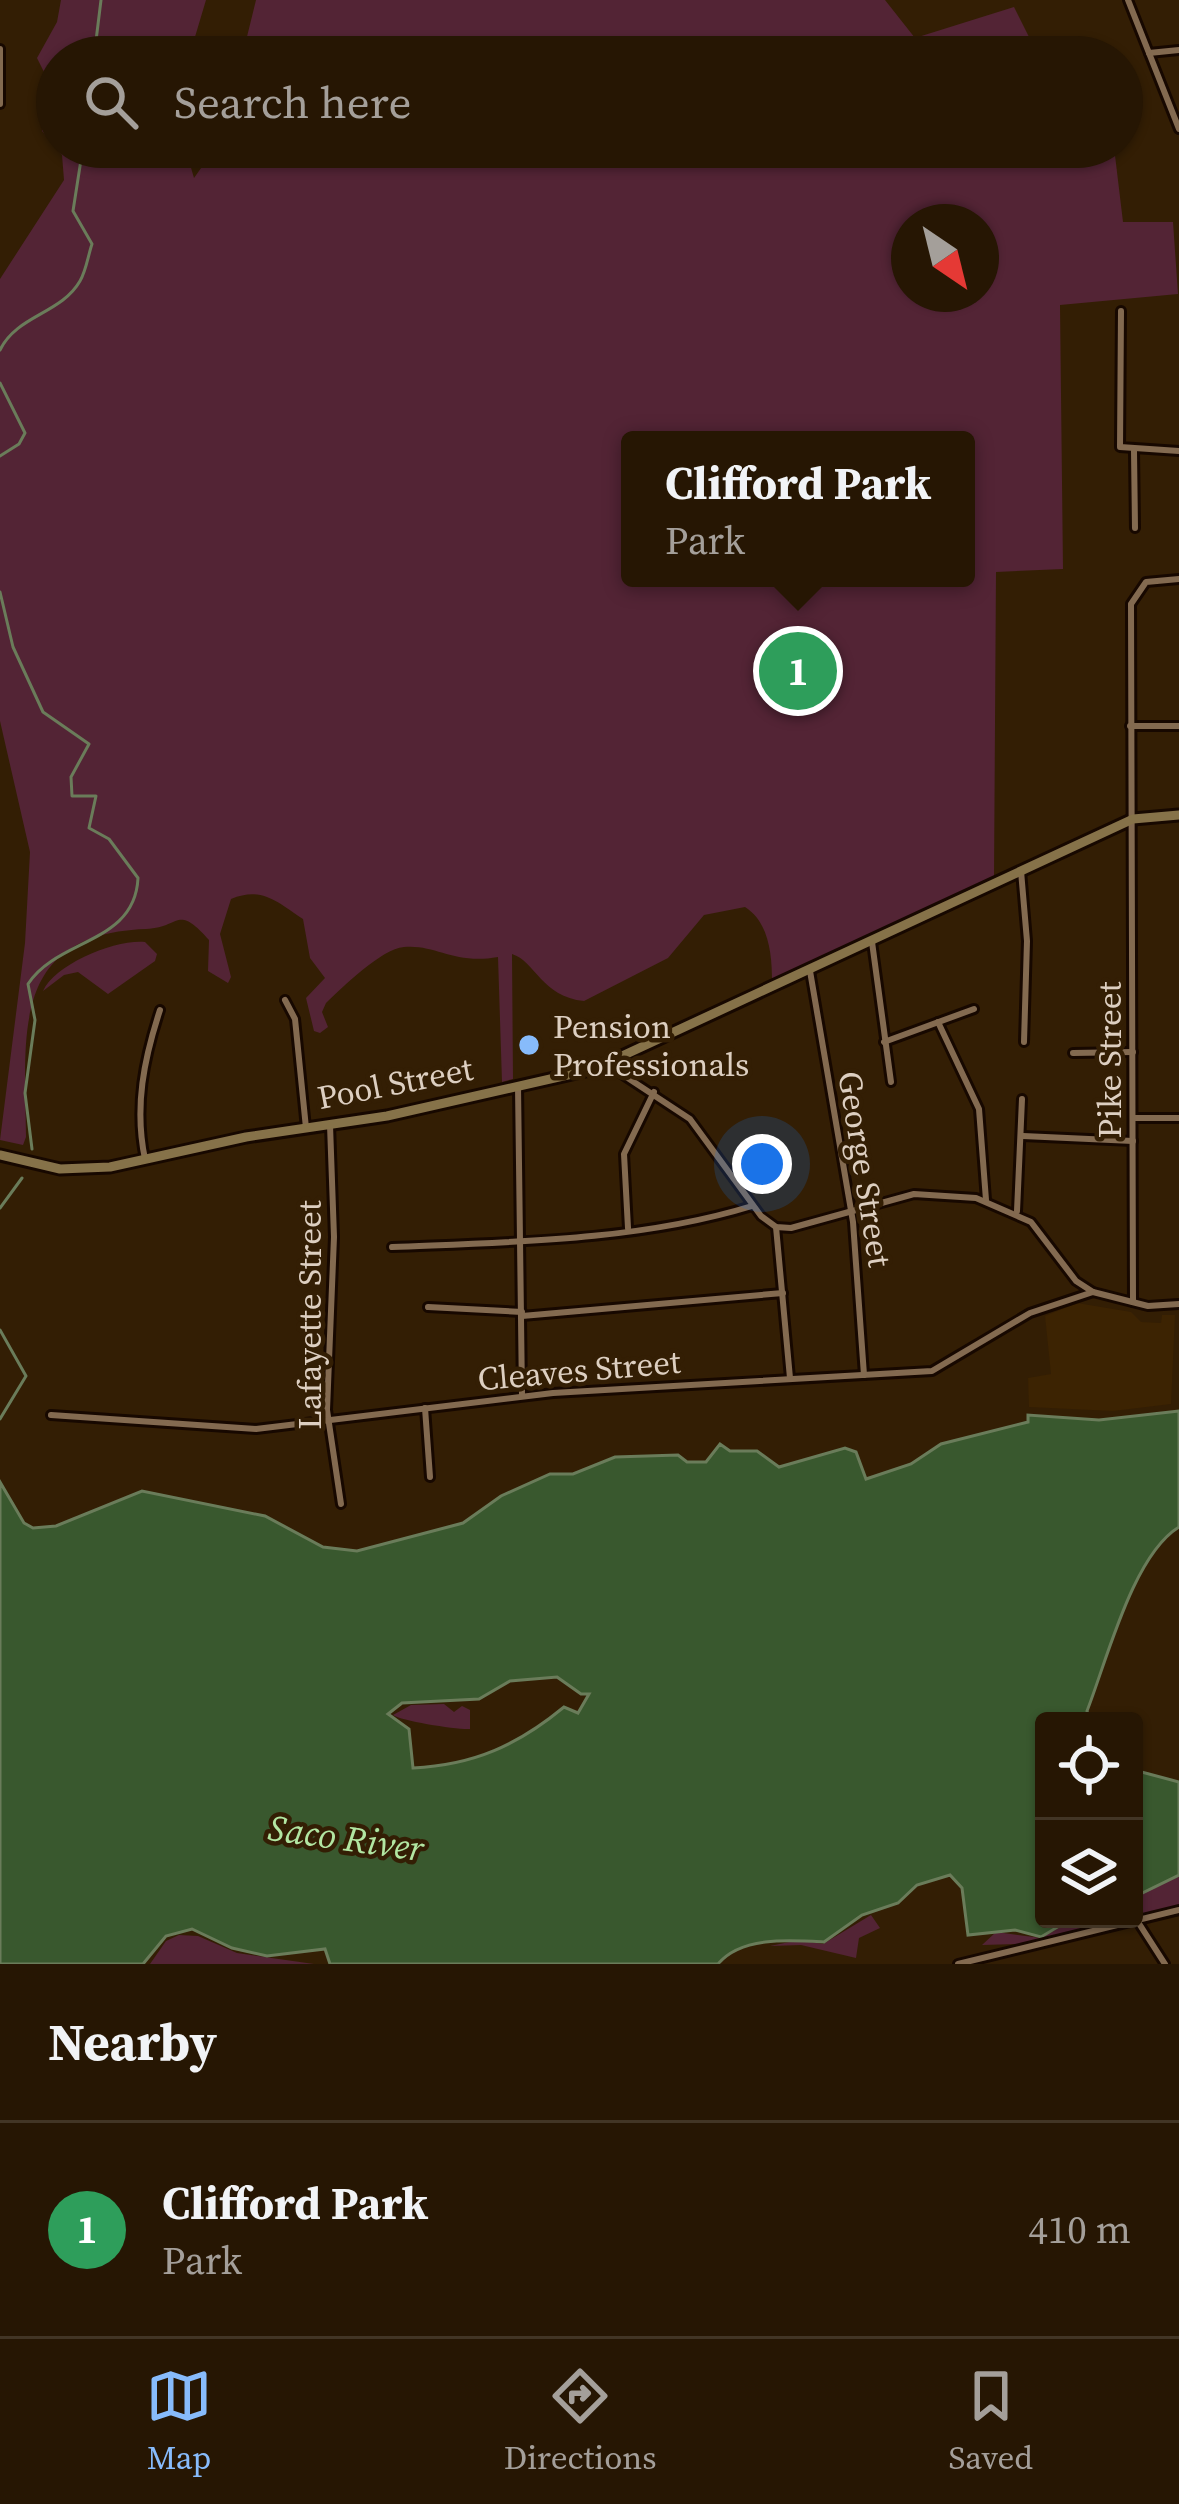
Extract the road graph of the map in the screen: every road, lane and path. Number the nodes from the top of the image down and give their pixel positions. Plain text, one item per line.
1 (1128, 0) edge
2 (1142, 36) edge
3 (1143, 38) edge
4 (0, 49) edge
5 (1179, 50) edge
6 (1149, 53) junction
7 (0, 104) edge
8 (1179, 130) edge
9 (1121, 311) dead end
10 (1179, 451) edge
11 (1133, 452) junction
12 (1135, 529) dead end
13 (1179, 579) edge
14 (1130, 726) junction
15 (1179, 726) edge
16 (1179, 814) edge
17 (1133, 819) junction
18 (1021, 872) junction
19 (872, 942) junction
20 (810, 971) junction
21 (285, 1000) dead end
22 (974, 1009) dead end
23 (160, 1010) dead end
24 (938, 1022) junction
25 (884, 1042) junction
26 (1024, 1042) dead end
27 (1073, 1052) dead end
28 (1133, 1052) junction
29 (608, 1065) junction
30 (890, 1082) dead end
31 (518, 1086) junction
32 (654, 1092) junction
33 (1022, 1099) dead end
34 (1133, 1118) junction
35 (1179, 1118) edge
36 (330, 1125) junction
37 (306, 1128) junction
38 (1023, 1136) junction
39 (1132, 1141) junction
40 (0, 1155) edge
41 (145, 1159) junction
42 (986, 1200) junction
43 (753, 1206) junction
44 (1017, 1211) junction
45 (851, 1213) junction
46 (776, 1227) junction
47 (628, 1228) junction
48 (521, 1242) junction
49 (392, 1246) dead end
50 (1093, 1292) junction
51 (783, 1293) junction
52 (1133, 1302) junction
53 (1179, 1304) edge
54 (428, 1307) dead end
55 (522, 1314) junction
56 (864, 1375) junction
57 (790, 1379) junction
58 (522, 1396) junction
59 (425, 1408) junction
60 (50, 1414) dead end
61 (329, 1420) junction
62 (430, 1477) dead end
63 (340, 1504) dead end
64 (1179, 1910) edge
65 (1143, 1920) edge
66 (1111, 1928) edge
67 (1141, 1928) edge
68 (958, 1964) edge
69 (1166, 1964) edge

1 - 2 street
3 - 6 street
4 - 7 street
5 - 6 street
6 - 8 street
9 - 11 street
10 - 11 street
11 - 12 street
13 - 14 street, Pike Street
14 - 15 street
14 - 17 street, Pike Street
16 - 17 main road, Pool Street
17 - 18 main road, Pool Street
17 - 28 street, Pike Street
18 - 19 main road, Pool Street
18 - 26 street
19 - 20 main road, Pool Street
19 - 25 street
20 - 29 main road, Pool Street
20 - 45 street, George Street
21 - 37 street
22 - 24 street
23 - 41 street
24 - 25 street
24 - 42 street
25 - 30 street
27 - 28 street
28 - 34 street, Pike Street
29 - 31 main road, Pool Street
29 - 32 street
31 - 36 main road, Pool Street
31 - 48 street
32 - 43 street
32 - 47 street
33 - 38 street
34 - 35 street
34 - 39 street, Pike Street
36 - 37 main road, Pool Street
36 - 61 street, Lafayette Street
37 - 41 main road, Pool Street
38 - 39 street
38 - 44 street
39 - 52 street, Pike Street
40 - 41 main road, Pool Street
42 - 44 street
42 - 45 street
43 - 46 street
43 - 47 street
44 - 50 street
45 - 46 street
45 - 56 street, George Street
46 - 51 street
47 - 48 street
48 - 49 street
48 - 55 street
50 - 52 street
50 - 56 street, Cleaves Street
51 - 55 street
51 - 57 street
52 - 53 street
54 - 55 street
55 - 58 street
56 - 57 street, Cleaves Street
57 - 58 street, Cleaves Street
58 - 59 street, Cleaves Street
59 - 61 street, Cleaves Street
59 - 62 street
60 - 61 street, Cleaves Street
61 - 63 street, Lafayette Street
64 - 65 street
66 - 68 street
67 - 69 street

